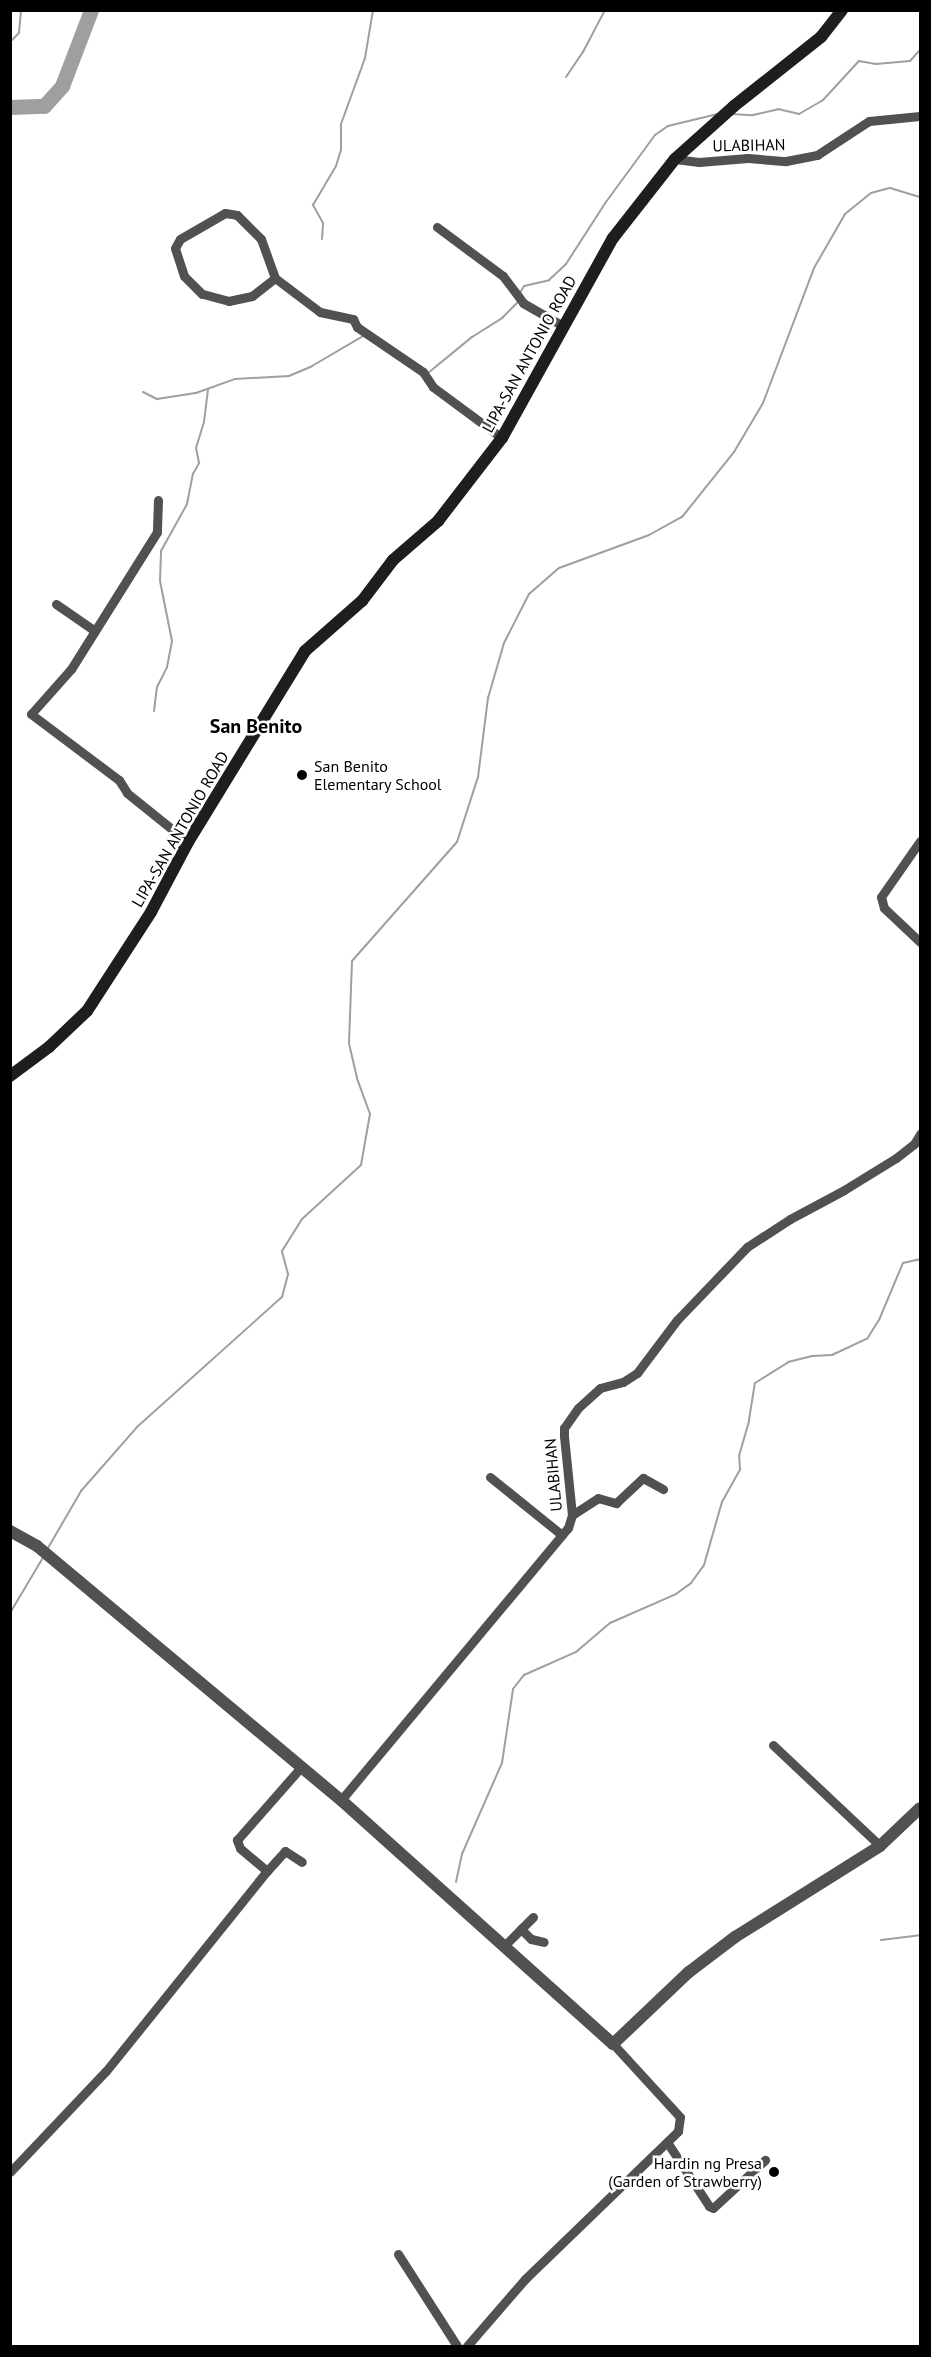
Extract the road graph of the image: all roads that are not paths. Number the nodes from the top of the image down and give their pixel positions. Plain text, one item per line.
1 (842, 10) edge
2 (921, 116) edge
3 (675, 159) junction
4 (437, 227) dead end
5 (275, 278) junction
6 (563, 326) junction
7 (502, 438) junction
8 (158, 500) dead end
9 (56, 604) dead end
10 (95, 631) junction
11 (921, 841) edge
12 (188, 842) junction
13 (921, 942) edge
14 (10, 1076) edge
15 (921, 1134) edge
16 (490, 1477) dead end
17 (663, 1489) dead end
18 (572, 1515) junction
19 (10, 1531) edge
20 (562, 1535) junction
21 (773, 1745) dead end
22 (302, 1766) junction
23 (341, 1800) junction
24 (921, 1808) edge
25 (880, 1846) junction
26 (302, 1862) dead end
27 (267, 1872) junction
28 (533, 1917) dead end
29 (521, 1929) junction
30 (544, 1942) dead end
31 (504, 1946) junction
32 (613, 2044) junction
33 (667, 2142) junction
34 (765, 2160) dead end
35 (10, 2172) edge
36 (398, 2254) dead end
37 (458, 2346) edge
38 (467, 2346) edge

1 - 3 main road, LIPA-SAN ANTONIO ROAD
2 - 3 street, ULABIHAN
3 - 6 main road, LIPA-SAN ANTONIO ROAD
4 - 6 street
5 - 5 street
5 - 7 street
6 - 7 main road, LIPA-SAN ANTONIO ROAD
7 - 12 main road, LIPA-SAN ANTONIO ROAD
8 - 10 street
9 - 10 street
10 - 12 street
11 - 13 street
12 - 14 main road, LIPA-SAN ANTONIO ROAD
15 - 18 street, ULABIHAN
16 - 20 street
17 - 18 street
18 - 20 street, ULABIHAN
19 - 22 street
20 - 23 street, ULABIHAN
21 - 25 street
22 - 23 street
22 - 27 street
23 - 31 street
24 - 25 street
25 - 32 street
26 - 27 street
27 - 35 street
28 - 29 street
29 - 30 street
29 - 31 street
31 - 32 street
32 - 33 street
33 - 34 street
33 - 38 street
36 - 37 street

